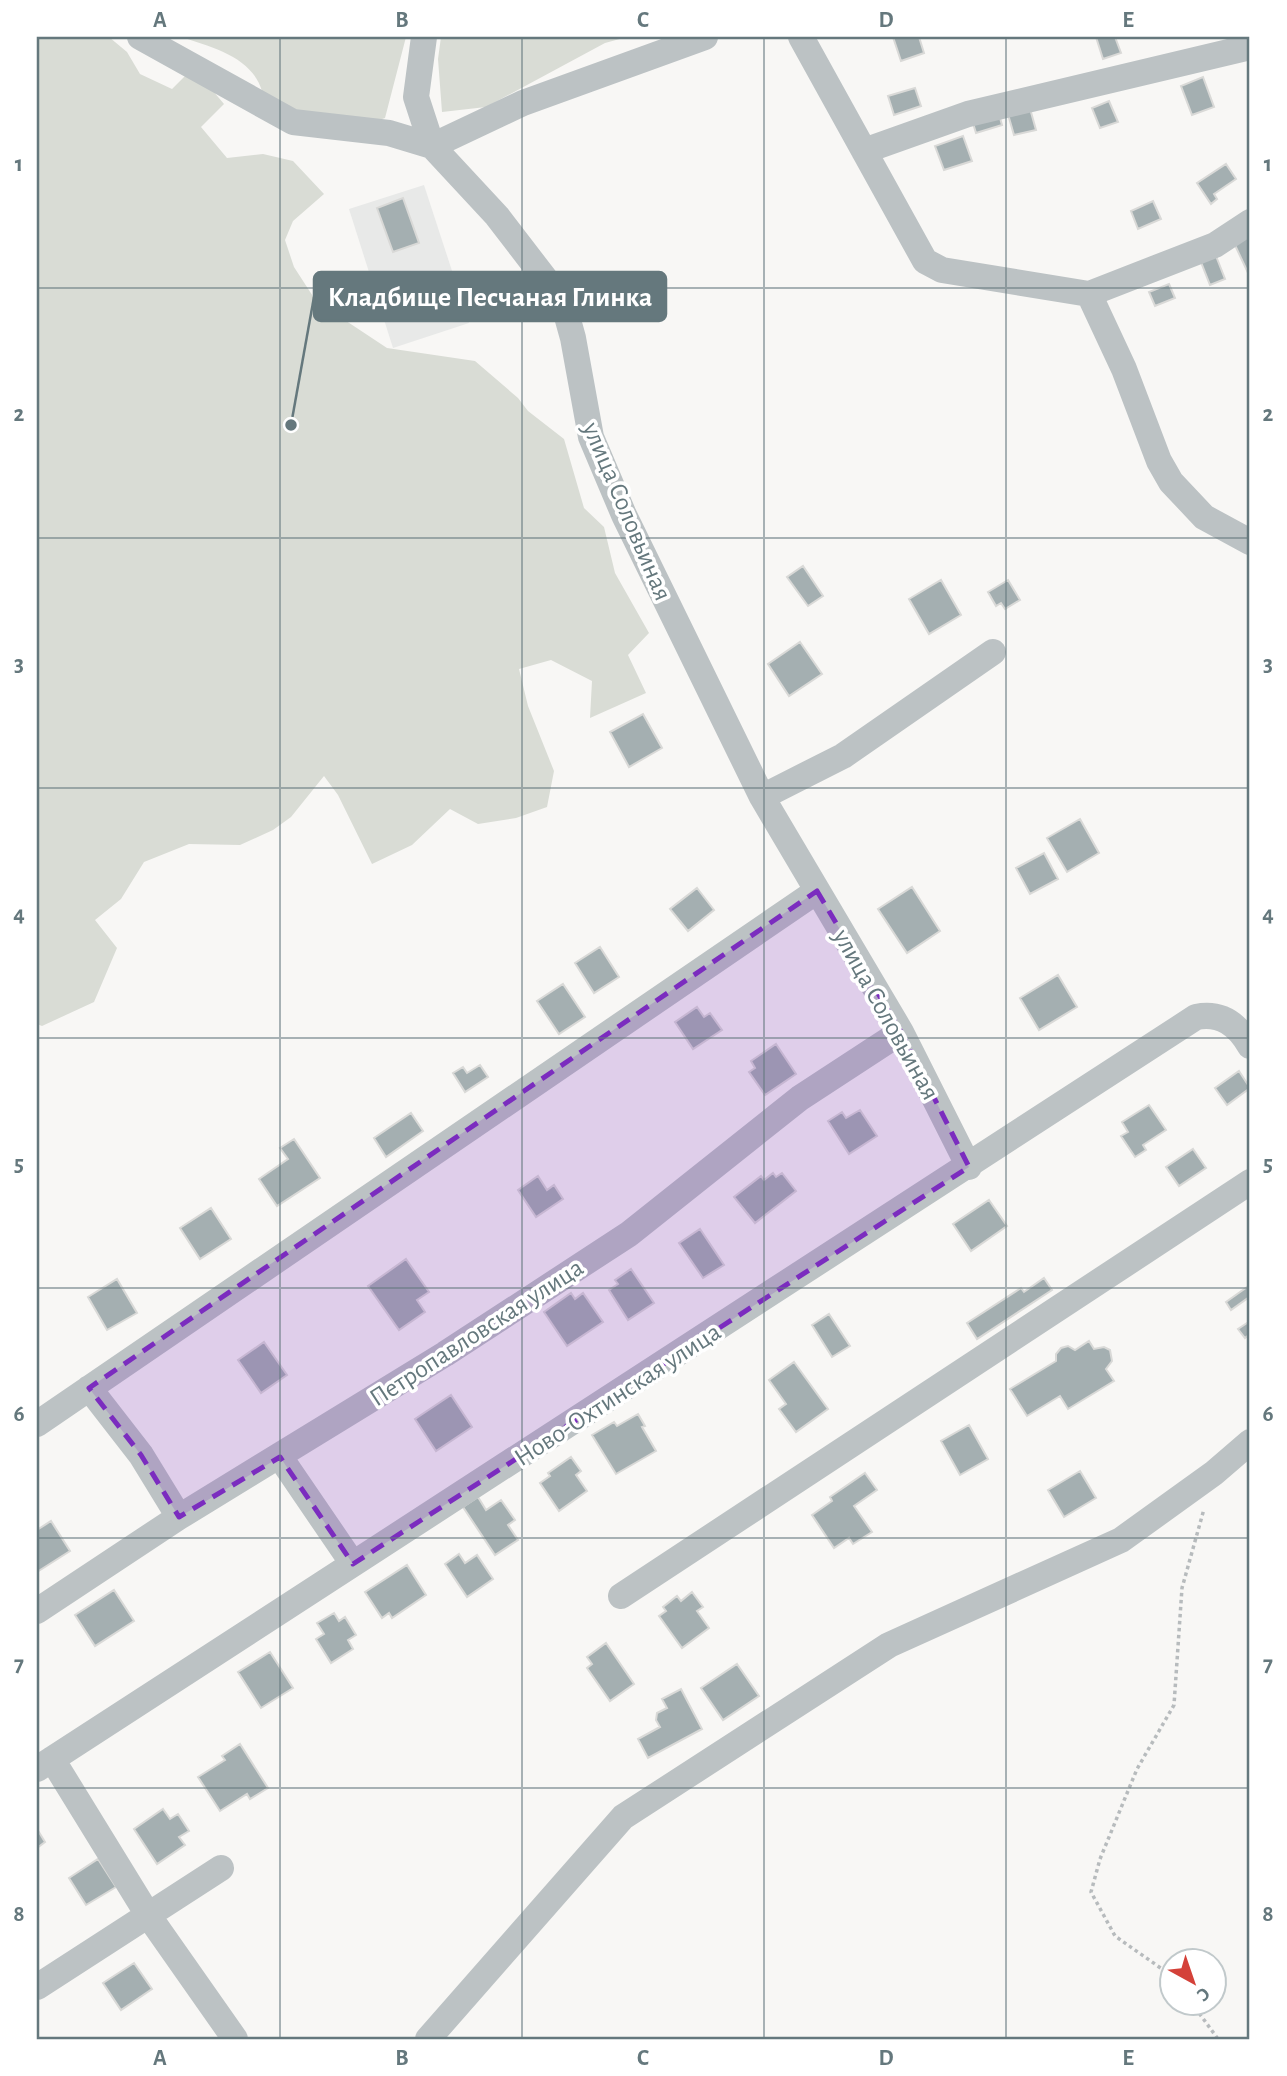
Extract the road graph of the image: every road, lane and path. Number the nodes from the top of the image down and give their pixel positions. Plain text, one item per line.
1 (140, 37) edge
2 (425, 37) edge
3 (705, 37) edge
4 (802, 37) edge
5 (1250, 47) edge
6 (432, 146) junction
7 (864, 150) junction
8 (1250, 222) edge
9 (1089, 294) junction
10 (1250, 542) edge
11 (993, 652) dead end
12 (762, 797) junction
13 (817, 891) junction
14 (901, 1032) junction
15 (1250, 1046) edge
16 (969, 1167) junction
17 (1250, 1182) edge
18 (89, 1388) junction
19 (37, 1424) edge
20 (1250, 1442) edge
21 (280, 1457) junction
22 (1214, 1473) junction
23 (179, 1517) junction
24 (353, 1564) junction
25 (621, 1596) dead end
26 (37, 1611) edge
27 (44, 1764) edge
28 (221, 1868) dead end
29 (148, 1915) junction
30 (1158, 1967) edge
31 (37, 1987) edge
32 (1201, 2016) edge
33 (235, 2039) edge
34 (428, 2039) edge
35 (1218, 2039) edge

1 - 6 street
2 - 6 street
3 - 6 street
4 - 7 street
5 - 7 street
6 - 12 street, улица Соловьиная
7 - 9 street
8 - 9 street
9 - 10 street
11 - 12 street
12 - 13 street, улица Соловьиная
13 - 14 street, улица Соловьиная
13 - 18 street
14 - 16 street, улица Соловьиная
14 - 21 street, Петропавловская улица
15 - 16 street, Ново-Охтинская улица
16 - 24 street, Ново-Охтинская улица
17 - 25 street
18 - 19 street
18 - 23 street
20 - 22 street
21 - 23 street, Петропавловская улица
21 - 24 street
22 - 30 path
22 - 34 street
23 - 26 street, Петропавловская улица
24 - 27 street, Ново-Охтинская улица
27 - 29 street
28 - 29 street
29 - 31 street
29 - 33 street
32 - 35 path

